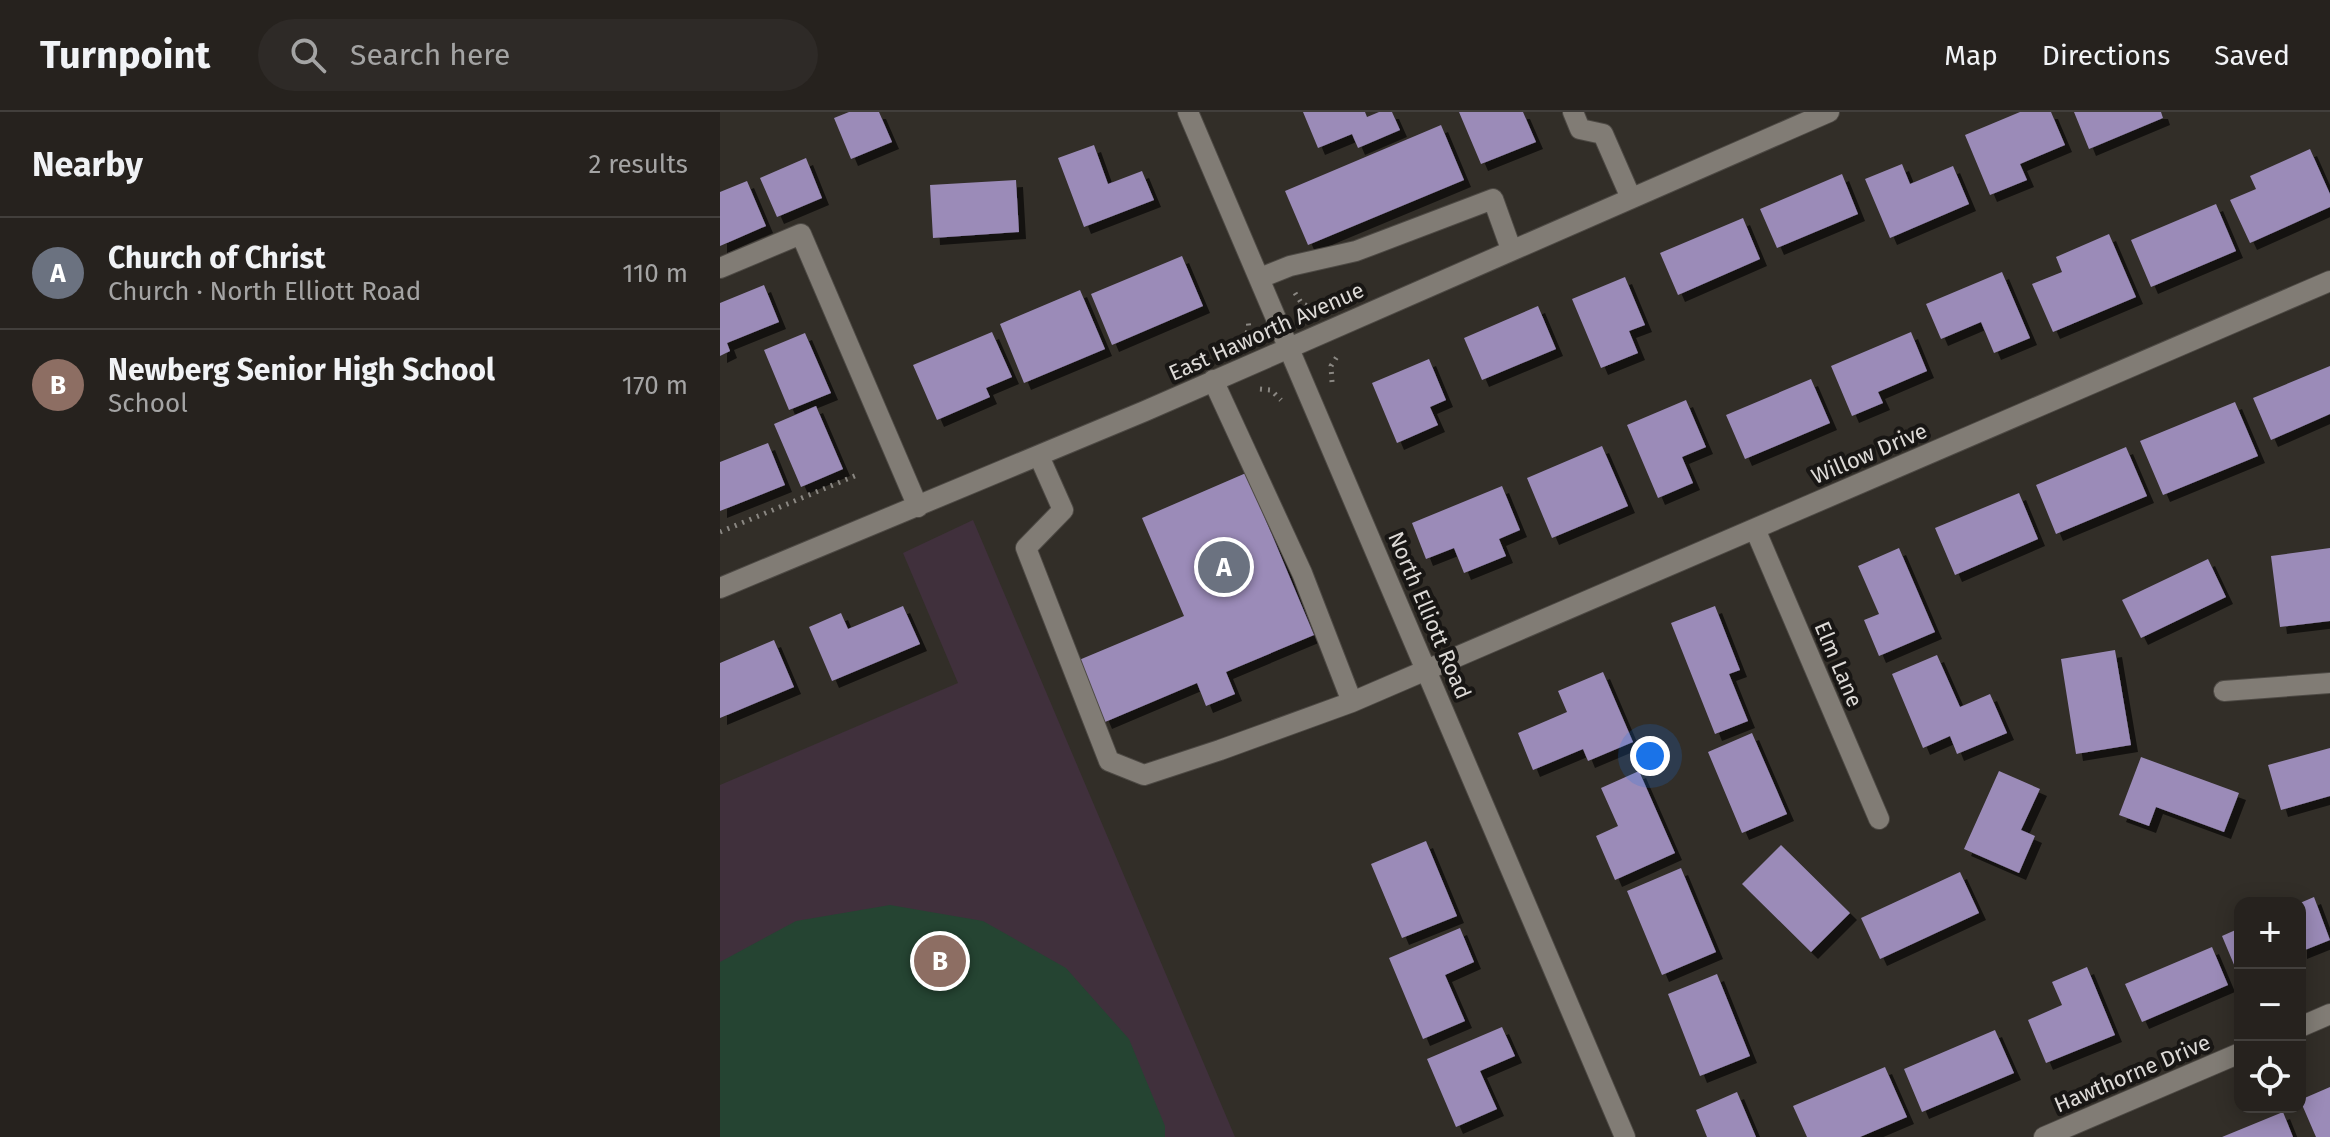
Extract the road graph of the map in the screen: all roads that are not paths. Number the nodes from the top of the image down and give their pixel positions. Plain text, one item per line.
1 (1188, 112) edge
2 (1573, 112) edge
3 (1829, 112) edge
4 (1631, 198) junction
5 (1511, 249) junction
6 (720, 268) edge
7 (1260, 278) junction
8 (2330, 281) edge
9 (1289, 347) junction
10 (1213, 380) junction
11 (1039, 456) junction
12 (918, 507) junction
13 (1755, 529) junction
14 (720, 588) edge
15 (1427, 669) junction
16 (2330, 683) edge
17 (2224, 691) dead end
18 (1352, 702) junction
19 (1879, 819) dead end
20 (2330, 1014) edge
21 (2306, 1024) edge
22 (2234, 1056) edge
23 (1625, 1137) edge
24 (2044, 1137) edge

1 - 7 street, North Elliott Road
2 - 4 street
3 - 4 street, East Haworth Avenue
4 - 5 street, East Haworth Avenue
5 - 7 street
5 - 9 street, East Haworth Avenue
6 - 12 street
7 - 9 street, North Elliott Road
8 - 13 street, Willow Drive
9 - 10 street, East Haworth Avenue
9 - 15 street, North Elliott Road
10 - 11 street, East Haworth Avenue
10 - 18 street
11 - 12 street, East Haworth Avenue
11 - 18 street, Willow Drive
12 - 14 street, East Haworth Avenue
13 - 15 street, Willow Drive
13 - 19 street, Elm Lane
15 - 18 street, Willow Drive
15 - 23 street, North Elliott Road
16 - 17 street
20 - 21 street
22 - 24 street, Hawthorne Drive

